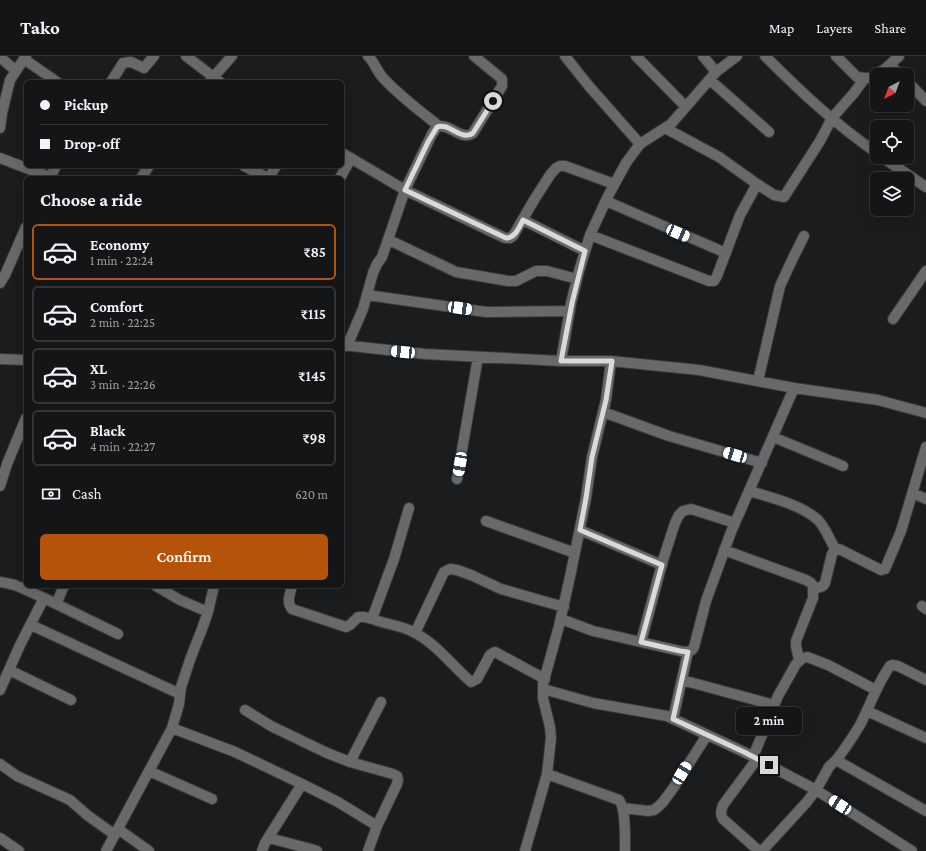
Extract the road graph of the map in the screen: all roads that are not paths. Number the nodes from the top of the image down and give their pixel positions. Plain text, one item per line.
1 (0, 56) edge
2 (122, 56) edge
3 (154, 56) edge
4 (186, 56) edge
5 (232, 56) edge
6 (368, 56) edge
7 (474, 56) edge
8 (565, 56) edge
9 (636, 56) edge
10 (703, 56) edge
11 (737, 56) edge
12 (765, 56) edge
13 (836, 56) edge
14 (899, 56) edge
15 (25, 58) edge
16 (131, 62) junction
17 (887, 68) edge
18 (16, 71) junction
19 (713, 76) junction
20 (865, 78) junction
21 (870, 78) edge
22 (54, 80) edge
23 (112, 80) edge
24 (214, 80) edge
25 (914, 88) edge
26 (3, 99) edge
27 (926, 101) edge
28 (686, 107) junction
29 (832, 118) junction
30 (439, 126) junction
31 (0, 128) edge
32 (665, 128) junction
33 (768, 132) dead end
34 (640, 144) junction
35 (870, 148) edge
36 (346, 155) edge
37 (0, 158) edge
38 (892, 164) edge
39 (24, 167) edge
40 (26, 168) edge
41 (248, 168) edge
42 (46, 176) edge
43 (265, 176) edge
44 (614, 184) junction
45 (757, 184) junction
46 (926, 187) edge
47 (405, 190) junction
48 (606, 201) junction
49 (523, 220) junction
50 (24, 232) edge
51 (590, 235) junction
52 (804, 236) dead end
53 (389, 240) junction
54 (585, 251) junction
55 (726, 253) junction
56 (924, 278) edge
57 (577, 279) junction
58 (0, 283) edge
59 (367, 295) junction
60 (570, 311) junction
61 (893, 319) dead end
62 (344, 345) edge
63 (478, 356) junction
64 (0, 359) edge
65 (24, 360) edge
66 (561, 361) junction
67 (612, 361) junction
68 (758, 380) junction
69 (794, 388) junction
70 (603, 412) junction
71 (926, 413) edge
72 (24, 423) edge
73 (773, 437) junction
74 (926, 447) edge
75 (762, 463) junction
76 (843, 466) dead end
77 (457, 479) dead end
78 (0, 486) edge
79 (749, 491) junction
80 (913, 493) junction
81 (926, 498) edge
82 (409, 508) dead end
83 (486, 521) dead end
84 (735, 523) junction
85 (580, 530) junction
86 (835, 549) junction
87 (724, 550) junction
88 (575, 553) junction
89 (662, 565) junction
90 (0, 582) edge
91 (63, 588) edge
92 (159, 588) edge
93 (214, 588) edge
94 (292, 588) edge
95 (814, 589) junction
96 (44, 598) junction
97 (56, 604) junction
98 (564, 606) junction
99 (208, 612) junction
100 (373, 619) junction
101 (561, 619) junction
102 (31, 625) junction
103 (414, 633) junction
104 (118, 634) dead end
105 (641, 642) junction
106 (688, 652) junction
107 (799, 660) junction
108 (9, 670) junction
109 (545, 679) junction
110 (682, 680) junction
111 (926, 680) edge
112 (0, 690) edge
113 (543, 690) junction
114 (876, 690) junction
115 (180, 694) junction
116 (72, 700) dead end
117 (381, 702) dead end
118 (774, 706) junction
119 (245, 710) dead end
120 (867, 711) junction
121 (673, 719) junction
122 (172, 728) junction
123 (707, 734) junction
124 (926, 738) edge
125 (755, 758) junction
126 (836, 760) junction
127 (350, 762) junction
128 (0, 764) edge
129 (149, 771) junction
130 (547, 774) junction
131 (302, 784) junction
132 (816, 790) junction
133 (212, 799) dead end
134 (623, 808) junction
135 (926, 811) edge
136 (377, 826) junction
137 (116, 832) junction
138 (0, 838) edge
139 (268, 838) junction
140 (19, 851) edge
141 (106, 851) edge
142 (149, 851) edge
143 (262, 851) edge
144 (317, 851) edge
145 (368, 851) edge
146 (525, 851) edge
147 (625, 851) edge
148 (759, 851) edge
149 (762, 851) edge
150 (912, 851) edge

1 - 18 street
2 - 16 street
3 - 16 street
4 - 24 street
5 - 24 street
6 - 30 street
7 - 30 street
8 - 34 street
9 - 28 street
10 - 19 street
11 - 19 street
12 - 29 street
13 - 20 street
14 - 17 street
15 - 18 street
15 - 22 street
16 - 23 street
18 - 26 street
19 - 28 street
19 - 33 street
20 - 21 street
20 - 29 street
25 - 27 street
26 - 31 street
28 - 32 street
29 - 35 street
29 - 45 street
30 - 47 street
32 - 34 street
32 - 45 street
34 - 44 street
36 - 47 street
37 - 39 street
38 - 46 street
40 - 42 street
41 - 43 street
44 - 48 street
44 - 49 street
45 - 55 street
47 - 49 street
47 - 53 street
48 - 51 street
48 - 55 street
49 - 54 street
50 - 58 street
51 - 54 street
51 - 55 street
52 - 68 street
53 - 57 street
53 - 59 street
54 - 57 street
56 - 61 street
57 - 60 street
59 - 60 street
59 - 62 street
60 - 66 street
62 - 63 street
63 - 66 street
63 - 77 street
64 - 65 street
66 - 67 street
67 - 68 street
67 - 70 street
68 - 69 street
69 - 71 street
69 - 73 street
70 - 75 street
70 - 85 street
72 - 78 street
73 - 75 street
73 - 76 street
74 - 80 street
75 - 79 street
79 - 84 street
79 - 86 street
80 - 81 street
80 - 86 street
82 - 100 street
83 - 88 street
84 - 87 street
84 - 89 street
85 - 88 street
85 - 89 street
86 - 95 street
87 - 95 street
87 - 106 street
88 - 98 street
89 - 105 street
90 - 96 street
91 - 97 street
92 - 99 street
93 - 99 street
94 - 100 street
95 - 107 street
96 - 97 street
96 - 102 street
97 - 104 street
98 - 101 street
98 - 103 street
99 - 115 street
100 - 103 street
101 - 105 street
101 - 109 street
102 - 108 street
102 - 115 street
103 - 109 street
105 - 106 street
106 - 110 street
107 - 114 street
107 - 118 street
108 - 112 street
108 - 116 street
109 - 113 street
110 - 118 street
110 - 121 street
111 - 114 street
113 - 121 street
113 - 130 street
114 - 120 street
115 - 122 street
117 - 127 street
118 - 125 street
119 - 127 street
120 - 124 street
120 - 126 street
121 - 123 street
122 - 129 street
122 - 131 street
123 - 125 street
123 - 134 street
125 - 132 street
125 - 148 street
126 - 132 street
126 - 135 street
127 - 136 street
128 - 137 street
129 - 133 street
129 - 137 street
130 - 134 street
130 - 146 street
131 - 136 street
131 - 139 street
132 - 149 street
132 - 150 street
134 - 147 street
136 - 145 street
137 - 141 street
137 - 142 street
138 - 140 street
139 - 143 street
139 - 144 street

